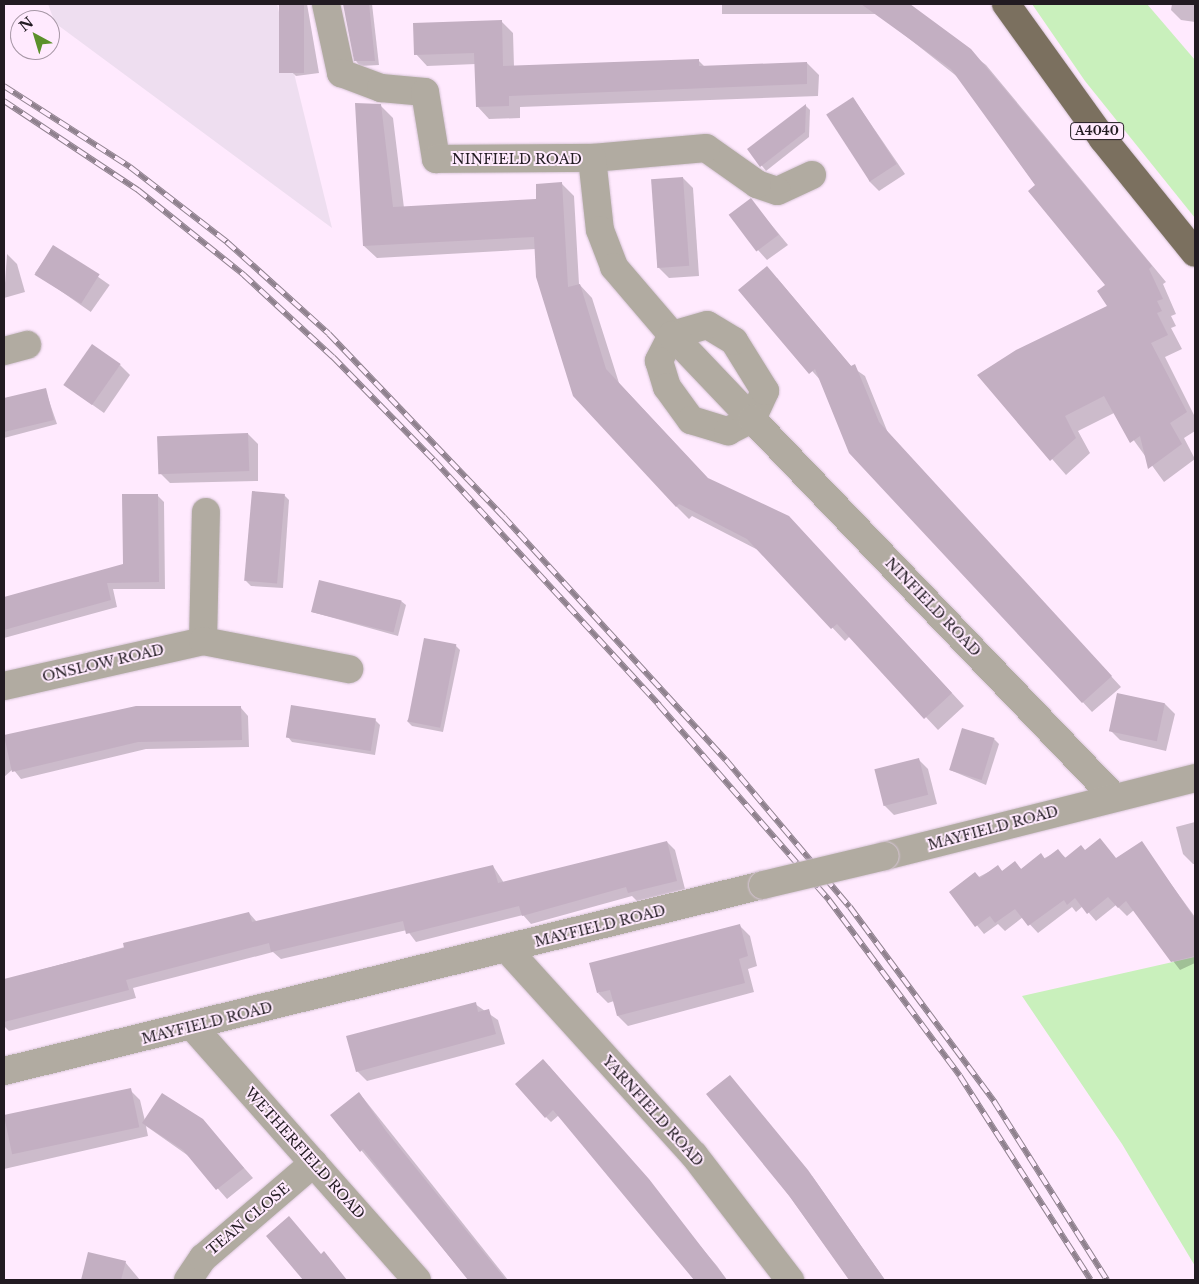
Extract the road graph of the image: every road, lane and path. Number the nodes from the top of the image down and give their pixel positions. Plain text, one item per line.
1 (326, 4) edge
2 (1006, 4) edge
3 (592, 158) junction
4 (812, 175) dead end
5 (1195, 253) edge
6 (672, 335) junction
7 (752, 419) junction
8 (206, 512) dead end
9 (203, 641) junction
10 (349, 668) dead end
11 (4, 686) edge
12 (1195, 778) edge
13 (1113, 796) junction
14 (507, 949) junction
15 (193, 1027) junction
16 (4, 1071) edge
17 (314, 1163) junction
18 (188, 1280) edge
19 (417, 1280) edge
20 (790, 1280) edge

1 - 3 street, NINFIELD ROAD
2 - 5 main road, A4040
3 - 4 street, NINFIELD ROAD
3 - 6 street, NINFIELD ROAD
6 - 7 street, NINFIELD ROAD
6 - 7 street
6 - 7 street
7 - 13 street, NINFIELD ROAD
8 - 9 street
9 - 10 street, ONSLOW ROAD
9 - 11 street, ONSLOW ROAD
12 - 13 street, MAYFIELD ROAD
13 - 14 street, MAYFIELD ROAD, bridge
14 - 15 street, MAYFIELD ROAD
14 - 20 street, YARNFIELD ROAD
15 - 16 street, MAYFIELD ROAD
15 - 17 street, WETHERFIELD ROAD
17 - 18 street, TEAN CLOSE
17 - 19 street, WETHERFIELD ROAD

